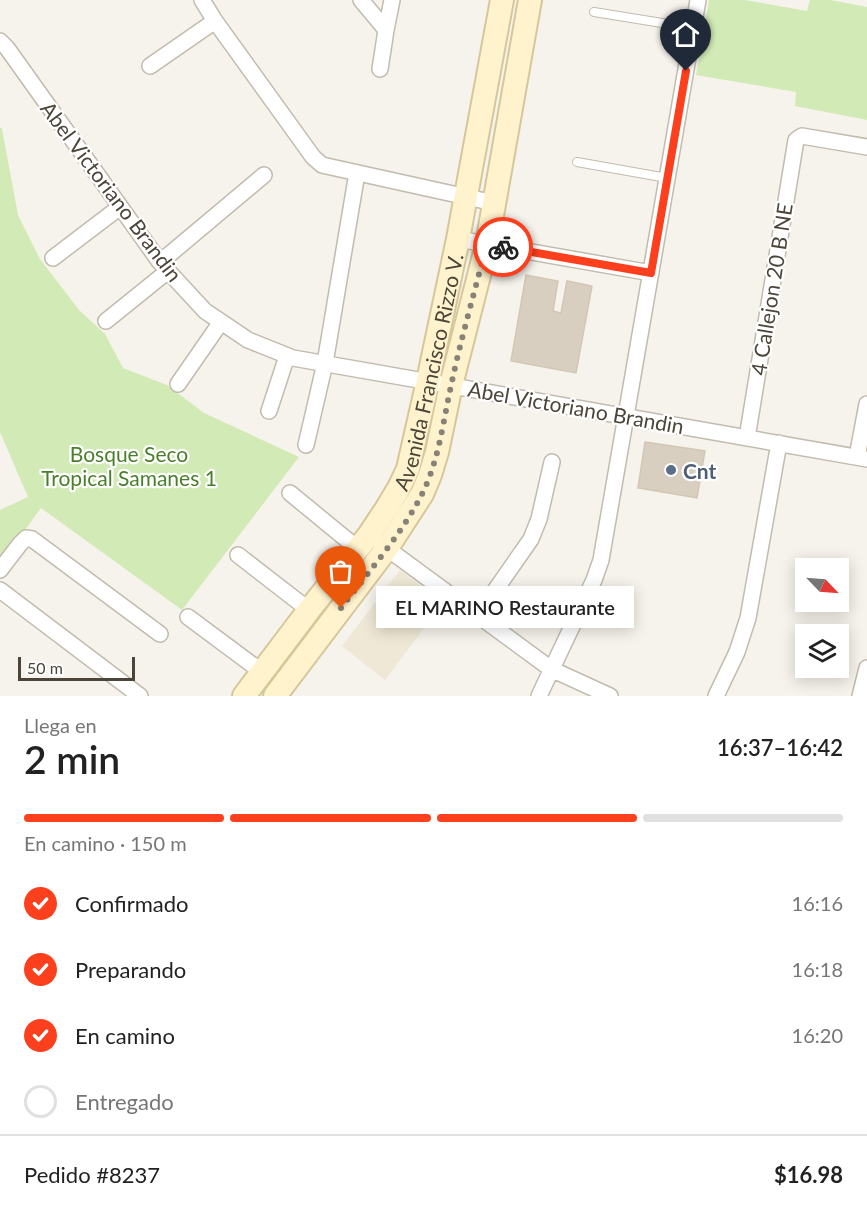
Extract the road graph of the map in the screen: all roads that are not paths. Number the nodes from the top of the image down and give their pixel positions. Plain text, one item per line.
1 (201, 0) edge
2 (361, 0) edge
3 (392, 0) edge
4 (502, 0) edge
5 (530, 0) edge
6 (698, 0) edge
7 (594, 12) dead end
8 (215, 21) junction
9 (693, 28) junction
10 (386, 30) junction
11 (0, 41) edge
12 (150, 66) dead end
13 (380, 69) dead end
14 (867, 147) edge
15 (577, 162) dead end
16 (357, 173) junction
17 (264, 175) dead end
18 (667, 178) junction
19 (466, 198) junction
20 (494, 203) junction
21 (120, 207) junction
22 (458, 239) junction
23 (487, 243) junction
24 (53, 258) dead end
25 (163, 266) junction
26 (651, 273) junction
27 (106, 321) dead end
28 (221, 322) junction
29 (287, 356) junction
30 (325, 363) junction
31 (429, 381) junction
32 (178, 384) dead end
33 (451, 385) junction
34 (867, 404) edge
35 (269, 411) dead end
36 (626, 416) junction
37 (747, 438) junction
38 (779, 444) junction
39 (306, 445) dead end
40 (862, 458) edge
41 (552, 462) dead end
42 (290, 493) dead end
43 (363, 541) junction
44 (387, 548) junction
45 (238, 555) dead end
46 (0, 570) edge
47 (0, 590) edge
48 (309, 610) junction
49 (478, 615) junction
50 (188, 617) dead end
51 (160, 634) dead end
52 (867, 668) edge
53 (551, 669) junction
54 (262, 672) junction
55 (140, 696) edge
56 (244, 696) edge
57 (275, 696) edge
58 (539, 696) edge
59 (610, 696) edge
60 (716, 696) edge
61 (860, 696) edge

1 - 8 street
2 - 10 street
3 - 10 street
4 - 19 main road, Avenida Francisco Rizzo V.
5 - 20 main road, Avenida Francisco Rizzo V.
6 - 9 street
7 - 9 lane
8 - 12 street
8 - 16 street
9 - 18 street
10 - 13 street
11 - 21 street, Abel Victoriano Brandin
14 - 37 street, 4 Callejon 20 B NE
15 - 18 lane
16 - 19 street
16 - 30 street
17 - 25 street
18 - 26 street
19 - 20 street
19 - 22 main road, Avenida Francisco Rizzo V.
20 - 23 main road, Avenida Francisco Rizzo V.
21 - 24 street
21 - 25 street, Abel Victoriano Brandin
22 - 23 street
22 - 31 main road, Avenida Francisco Rizzo V.
23 - 26 street
23 - 33 main road, Avenida Francisco Rizzo V.
25 - 27 street
25 - 28 street, Abel Victoriano Brandin
26 - 36 street
28 - 29 street, Abel Victoriano Brandin
28 - 32 street
29 - 30 street, Abel Victoriano Brandin
29 - 35 street
30 - 31 street, Abel Victoriano Brandin
30 - 39 street
31 - 33 street, Abel Victoriano Brandin
31 - 43 main road, Avenida Francisco Rizzo V.
33 - 36 street, Abel Victoriano Brandin
33 - 44 main road, Avenida Francisco Rizzo V.
34 - 40 street
36 - 37 street, Abel Victoriano Brandin
36 - 53 street
37 - 38 street, Abel Victoriano Brandin
38 - 40 street, Abel Victoriano Brandin
38 - 60 street
41 - 49 street
42 - 43 street
43 - 44 street
43 - 48 main road, Avenida Francisco Rizzo V.
44 - 49 street
44 - 57 main road, Avenida Francisco Rizzo V.
45 - 48 street
46 - 51 street
47 - 55 street
48 - 54 main road, Avenida Francisco Rizzo V.
49 - 53 street
50 - 54 street
52 - 61 street
53 - 58 street
53 - 59 street
54 - 56 main road, Avenida Francisco Rizzo V.

